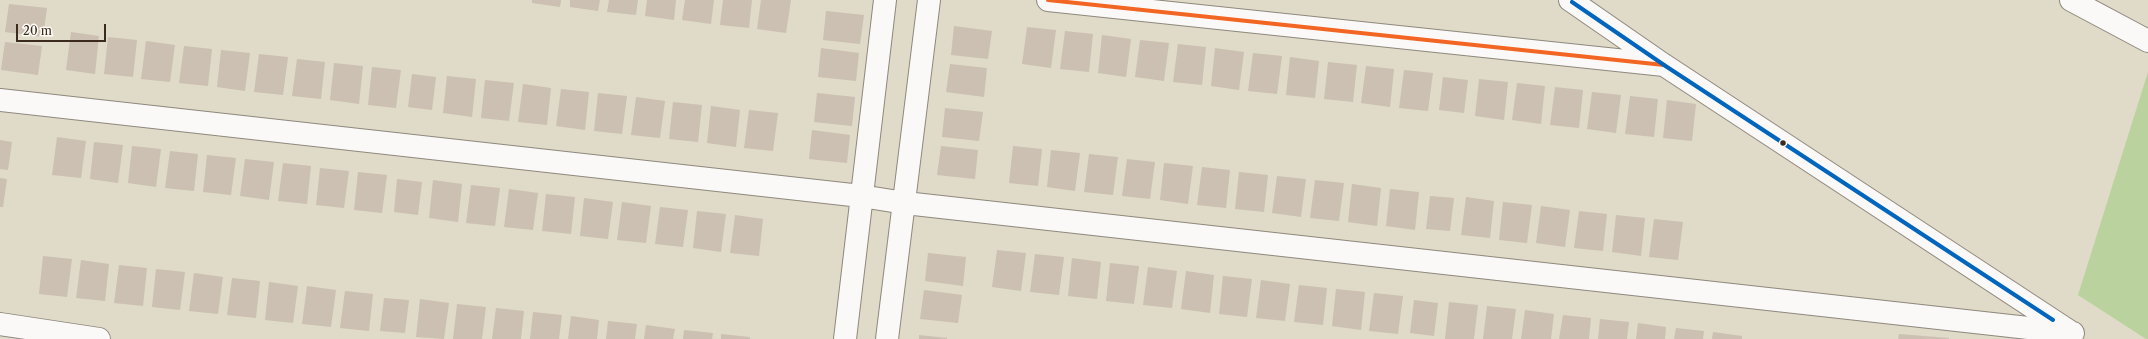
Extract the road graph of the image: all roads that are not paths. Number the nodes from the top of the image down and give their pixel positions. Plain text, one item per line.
1 (885, 0) edge
2 (929, 0) edge
3 (1048, 0) edge
4 (1570, 0) edge
5 (2071, 0) edge
6 (2148, 41) edge
7 (1664, 65) junction
8 (0, 100) edge
9 (861, 196) junction
10 (905, 203) junction
11 (0, 324) edge
12 (2077, 336) edge
13 (99, 339) edge
14 (845, 339) edge
15 (888, 339) edge

1 - 9 street
2 - 10 street
3 - 7 street
4 - 7 street
5 - 6 street
7 - 12 street
8 - 9 street
9 - 10 street
9 - 14 street
10 - 12 street
10 - 15 street
11 - 13 street

